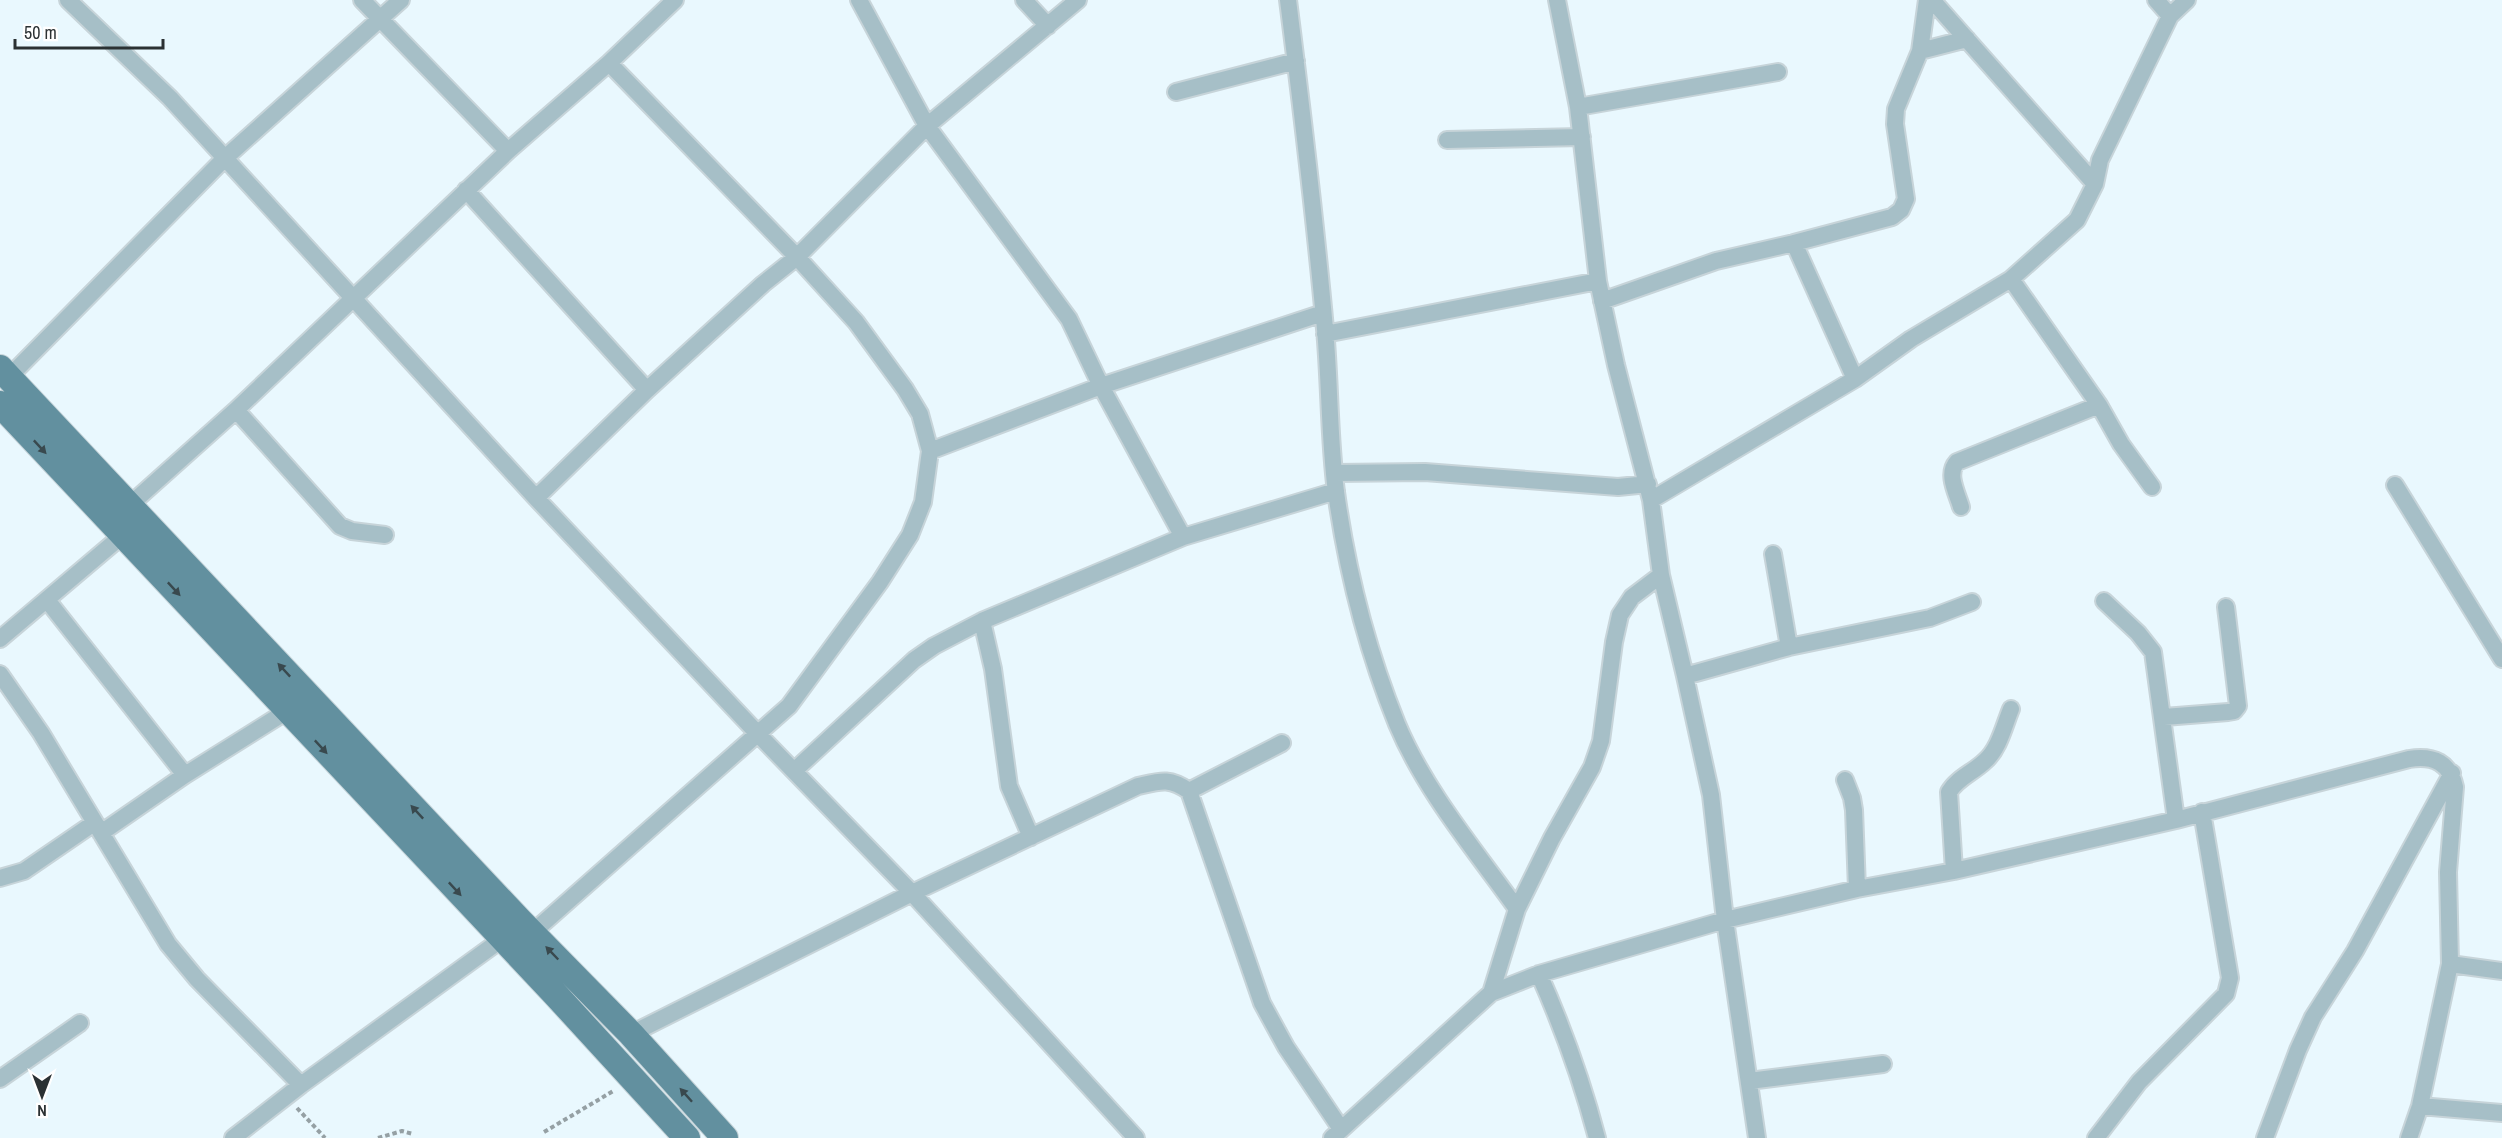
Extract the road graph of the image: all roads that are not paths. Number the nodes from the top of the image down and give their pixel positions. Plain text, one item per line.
1 (68, 0) edge
2 (362, 0) edge
3 (401, 0) edge
4 (675, 0) edge
5 (859, 0) edge
6 (1024, 0) edge
7 (1078, 0) edge
8 (1288, 0) edge
9 (1557, 0) edge
10 (1929, 0) edge
11 (2156, 0) edge
12 (2187, 0) edge
13 (2170, 16) junction
14 (380, 20) junction
15 (1048, 26) junction
16 (1967, 39) junction
17 (1920, 51) junction
18 (1296, 61) junction
19 (609, 63) junction
20 (1778, 72) dead end
21 (1176, 92) dead end
22 (1578, 106) junction
23 (927, 126) junction
24 (1582, 137) junction
25 (1448, 140) dead end
26 (508, 151) junction
27 (225, 158) junction
28 (2095, 184) junction
29 (466, 190) junction
30 (1794, 243) junction
31 (797, 257) junction
32 (2011, 279) junction
33 (1598, 281) junction
34 (353, 298) junction
35 (1602, 301) junction
36 (1323, 313) junction
37 (1325, 334) junction
38 (4, 373) edge
39 (1855, 379) junction
40 (1101, 386) junction
41 (647, 390) junction
42 (0, 405) edge
43 (2099, 405) junction
44 (236, 410) junction
45 (930, 451) junction
46 (1335, 473) junction
47 (2395, 486) dead end
48 (2152, 487) dead end
49 (1336, 491) junction
50 (1650, 492) junction
51 (536, 498) junction
52 (1961, 507) dead end
53 (136, 512) junction
54 (117, 529) junction
55 (385, 536) dead end
56 (1183, 537) junction
57 (1773, 554) dead end
58 (1661, 575) junction
59 (47, 600) junction
60 (2104, 601) dead end
61 (1972, 602) dead end
62 (2226, 607) dead end
63 (982, 621) junction
64 (0, 639) edge
65 (1789, 647) junction
66 (2502, 659) edge
67 (0, 674) edge
68 (1685, 676) junction
69 (2011, 709) dead end
70 (287, 711) junction
71 (2164, 717) junction
72 (758, 734) junction
73 (1282, 744) dead end
74 (794, 771) junction
75 (2452, 773) junction
76 (185, 775) junction
77 (1845, 780) dead end
78 (1189, 791) junction
79 (2202, 813) junction
80 (2176, 820) junction
81 (98, 828) junction
82 (1031, 837) junction
83 (1954, 871) junction
84 (0, 879) edge
85 (1857, 889) junction
86 (912, 893) junction
87 (1517, 909) junction
88 (1725, 920) junction
89 (532, 933) junction
90 (502, 939) junction
91 (2450, 964) junction
92 (2502, 971) edge
93 (1539, 974) junction
94 (1491, 993) junction
95 (80, 1023) dead end
96 (631, 1034) junction
97 (1882, 1064) dead end
98 (0, 1079) edge
99 (1749, 1081) junction
100 (301, 1085) junction
101 (2420, 1106) junction
102 (2502, 1113) edge
103 (1336, 1133) edge
104 (233, 1138) edge
105 (687, 1138) edge
106 (725, 1138) edge
107 (1136, 1138) edge
108 (1597, 1138) edge
109 (1757, 1138) edge
110 (2096, 1138) edge
111 (2265, 1138) edge
112 (2409, 1138) edge

1 - 27 street
2 - 14 street
3 - 14 street
4 - 19 street
5 - 23 street
6 - 15 street
7 - 15 street
8 - 18 street
9 - 22 street
10 - 16 street
10 - 17 street
11 - 13 street
12 - 13 street
13 - 28 street
14 - 26 street
14 - 27 street
15 - 23 street
16 - 17 street
16 - 28 street
17 - 30 street
18 - 21 street
18 - 36 street
19 - 26 street
19 - 31 street
20 - 22 street
22 - 24 street
23 - 31 street
23 - 40 street
24 - 25 street
24 - 33 street
26 - 29 street
27 - 34 street
27 - 38 street
28 - 32 street
29 - 34 street
29 - 41 street
30 - 35 street
30 - 39 street
31 - 41 street
31 - 45 street
32 - 39 street
32 - 43 street
33 - 35 street
33 - 37 street
34 - 44 street
34 - 51 street
35 - 50 street
36 - 37 street
36 - 40 street
37 - 46 street
38 - 53 main road
39 - 50 street
40 - 45 street
40 - 56 street
41 - 51 street
42 -> 54 main road
43 - 48 street
43 - 52 street
44 - 53 street
44 - 55 street
45 - 72 street
46 - 49 street
46 - 50 street
47 - 66 street
49 - 56 street
49 - 87 street
50 - 58 street
51 - 72 street
53 - 54 street
89 -> 53 main road
54 - 59 street
54 -> 70 main road
56 - 63 street
57 - 65 street
58 - 68 street
58 - 87 street
59 - 64 street
59 - 76 street
60 - 71 street
61 - 65 street
62 - 71 street
63 - 74 street
63 - 82 street
65 - 68 street
67 - 81 street
68 - 88 street
69 - 83 street
70 - 76 street
70 -> 90 main road
71 - 80 street
72 - 74 street
72 - 89 street
73 - 78 street
74 - 86 street
75 - 79 street
75 - 91 street
75 - 111 street
76 - 81 street
77 - 85 street
78 - 82 street
78 - 103 street
79 - 80 street
79 - 110 street
80 - 83 street
81 - 84 street
81 - 100 street
82 - 86 street
83 - 85 street
85 - 88 street
86 - 96 street
86 - 107 street
87 - 94 street
88 - 93 street
88 - 99 street
96 -> 89 main road
90 - 100 street
90 - 105 main road
91 - 92 street
91 - 101 street
93 - 94 street
93 - 108 street
94 - 103 street
95 - 98 street
106 -> 96 main road
97 - 99 street
99 - 109 street
100 - 104 street
101 - 102 street
101 - 112 street

